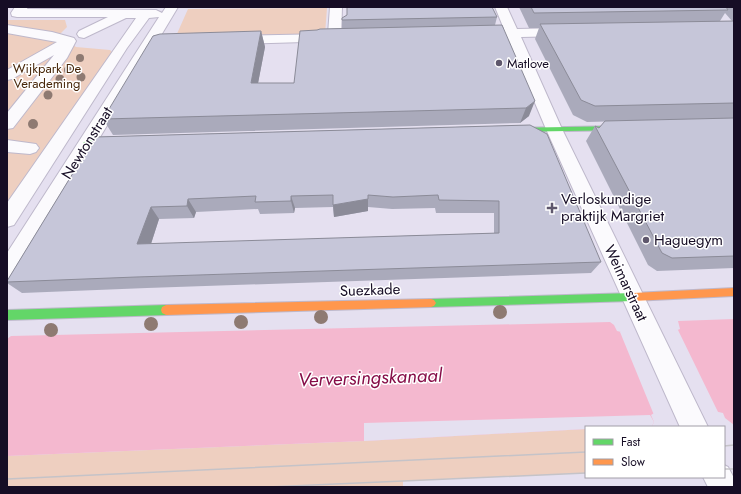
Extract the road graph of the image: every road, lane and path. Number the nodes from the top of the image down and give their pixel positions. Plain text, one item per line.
1 (22, 7) edge
2 (336, 7) edge
3 (501, 7) edge
4 (170, 10) edge
5 (126, 14) junction
6 (145, 14) junction
7 (7, 29) edge
8 (574, 32) edge
9 (512, 33) junction
10 (84, 34) dead end
11 (466, 34) edge
12 (349, 37) edge
13 (334, 38) junction
14 (69, 41) junction
15 (219, 41) edge
16 (7, 76) edge
17 (7, 124) edge
18 (632, 127) edge
19 (554, 129) junction
20 (499, 131) edge
21 (135, 141) edge
22 (87, 142) junction
23 (7, 146) edge
24 (30, 148) dead end
25 (7, 219) edge
26 (7, 272) edge
27 (734, 292) edge
28 (632, 297) junction
29 (7, 315) edge
30 (691, 420) edge
31 (718, 478) edge
32 (723, 487) edge

1 - 5 street, Newtonstraat
2 - 13 street
3 - 9 street, Weimarstraat
4 - 6 street, Newtonstraat
4 - 22 street, Newtonstraat
5 - 6 street, Newtonstraat
5 - 10 street
6 - 25 street
7 - 14 street
8 - 9 street
9 - 11 street
9 - 19 street, Weimarstraat
12 - 13 street
13 - 15 street
14 - 16 street
14 - 17 street
18 - 19 street
19 - 20 street
19 - 28 street, Weimarstraat
21 - 22 street
22 - 26 street, Newtonstraat
23 - 24 street
27 - 28 street, Suezkade
28 - 29 street, Suezkade
28 - 30 street, Weimarstraat
31 - 32 street

